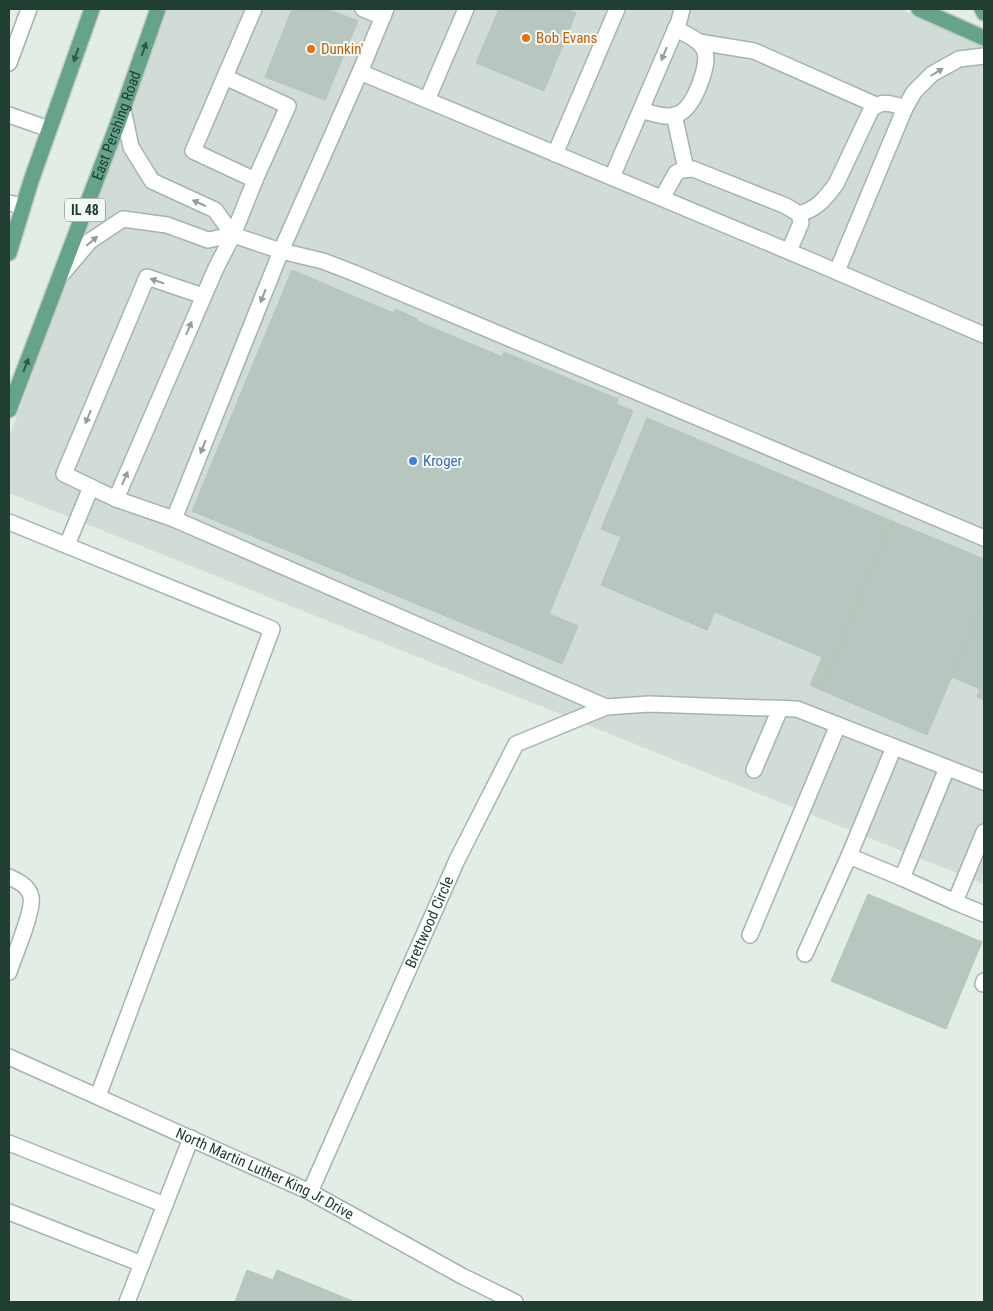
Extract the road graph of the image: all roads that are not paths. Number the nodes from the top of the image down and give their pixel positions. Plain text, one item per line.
1 (29, 9) edge
2 (92, 9) edge
3 (158, 9) edge
4 (254, 9) edge
5 (363, 9) edge
6 (466, 9) edge
7 (617, 9) edge
8 (682, 9) edge
9 (919, 9) edge
10 (982, 9) edge
11 (384, 13) edge
12 (984, 13) edge
13 (675, 29) junction
14 (984, 38) edge
15 (699, 42) junction
16 (984, 56) edge
17 (9, 63) edge
18 (360, 72) junction
19 (225, 78) junction
20 (427, 100) junction
21 (876, 105) junction
22 (905, 108) junction
23 (123, 109) junction
24 (641, 110) junction
25 (9, 115) edge
26 (674, 115) junction
27 (49, 129) junction
28 (555, 154) junction
29 (686, 169) junction
30 (612, 177) junction
31 (255, 180) junction
32 (662, 198) junction
33 (16, 204) edge
34 (799, 214) junction
35 (233, 235) junction
36 (281, 251) junction
37 (9, 252) edge
38 (789, 252) junction
39 (837, 271) junction
40 (60, 277) junction
41 (203, 296) junction
42 (984, 335) edge
43 (9, 410) edge
44 (91, 487) junction
45 (116, 499) junction
46 (174, 519) junction
47 (9, 522) edge
48 (984, 538) edge
49 (67, 545) junction
50 (606, 707) junction
51 (780, 709) junction
52 (838, 725) junction
53 (894, 747) junction
54 (947, 768) junction
55 (754, 770) dead end
56 (984, 782) edge
57 (984, 832) edge
58 (850, 856) junction
59 (9, 877) edge
60 (902, 878) junction
61 (955, 902) junction
62 (984, 914) edge
63 (750, 936) dead end
64 (805, 954) dead end
65 (9, 972) edge
66 (9, 1057) edge
67 (98, 1096) junction
68 (191, 1138) junction
69 (9, 1143) edge
70 (310, 1192) junction
71 (165, 1205) junction
72 (9, 1212) edge
73 (142, 1264) junction
74 (127, 1302) edge
75 (515, 1302) edge

1 - 17 street
2 -> 27 main road
23 -> 3 main road, East Pershing Road / IL 48
4 - 19 street
5 - 11 street
6 - 20 street
7 - 28 street
8 - 13 street
9 - 14 main road
10 - 12 main road
11 - 18 street
13 - 15 street
13 -> 24 street
15 - 21 street
15 - 26 street
22 -> 16 street
18 - 20 street
18 - 36 street
19 - 31 street
19 - 31 street
20 - 28 street
21 - 22 street
21 - 34 street
22 - 39 street
35 -> 23 street
23 - 40 main road, East Pershing Road / IL 48
24 - 26 street
24 - 30 street
25 - 27 street
26 - 29 street
27 - 33 main road
28 - 30 street
29 - 32 street
29 - 34 street
30 - 32 street
31 - 35 street
32 - 38 street
33 - 37 main road
34 - 38 street
35 - 36 street
40 -> 35 street
35 - 41 street
36 -> 46 street
36 - 48 street
38 - 39 street
39 - 42 street
43 -> 40 main road, East Pershing Road / IL 48
41 -> 44 street
45 -> 41 street
44 - 45 street
44 - 49 street
45 - 46 street
46 - 50 street
47 - 49 street
49 - 67 street
50 - 51 street
50 - 70 street, Brettwood Circle
51 - 52 street
51 - 55 street
52 - 53 street
52 - 63 street
53 - 54 street
53 - 58 street
54 - 56 street
54 - 60 street
57 - 61 street
58 - 60 street
58 - 64 street
59 - 65 street
60 - 61 street
61 - 62 street
66 - 67 street, North Martin Luther King Jr Drive
67 - 68 street, North Martin Luther King Jr Drive
68 - 70 street, North Martin Luther King Jr Drive
68 - 71 street
69 - 71 street
70 - 75 street, North Martin Luther King Jr Drive
71 - 73 street
72 - 73 street
73 - 74 street

